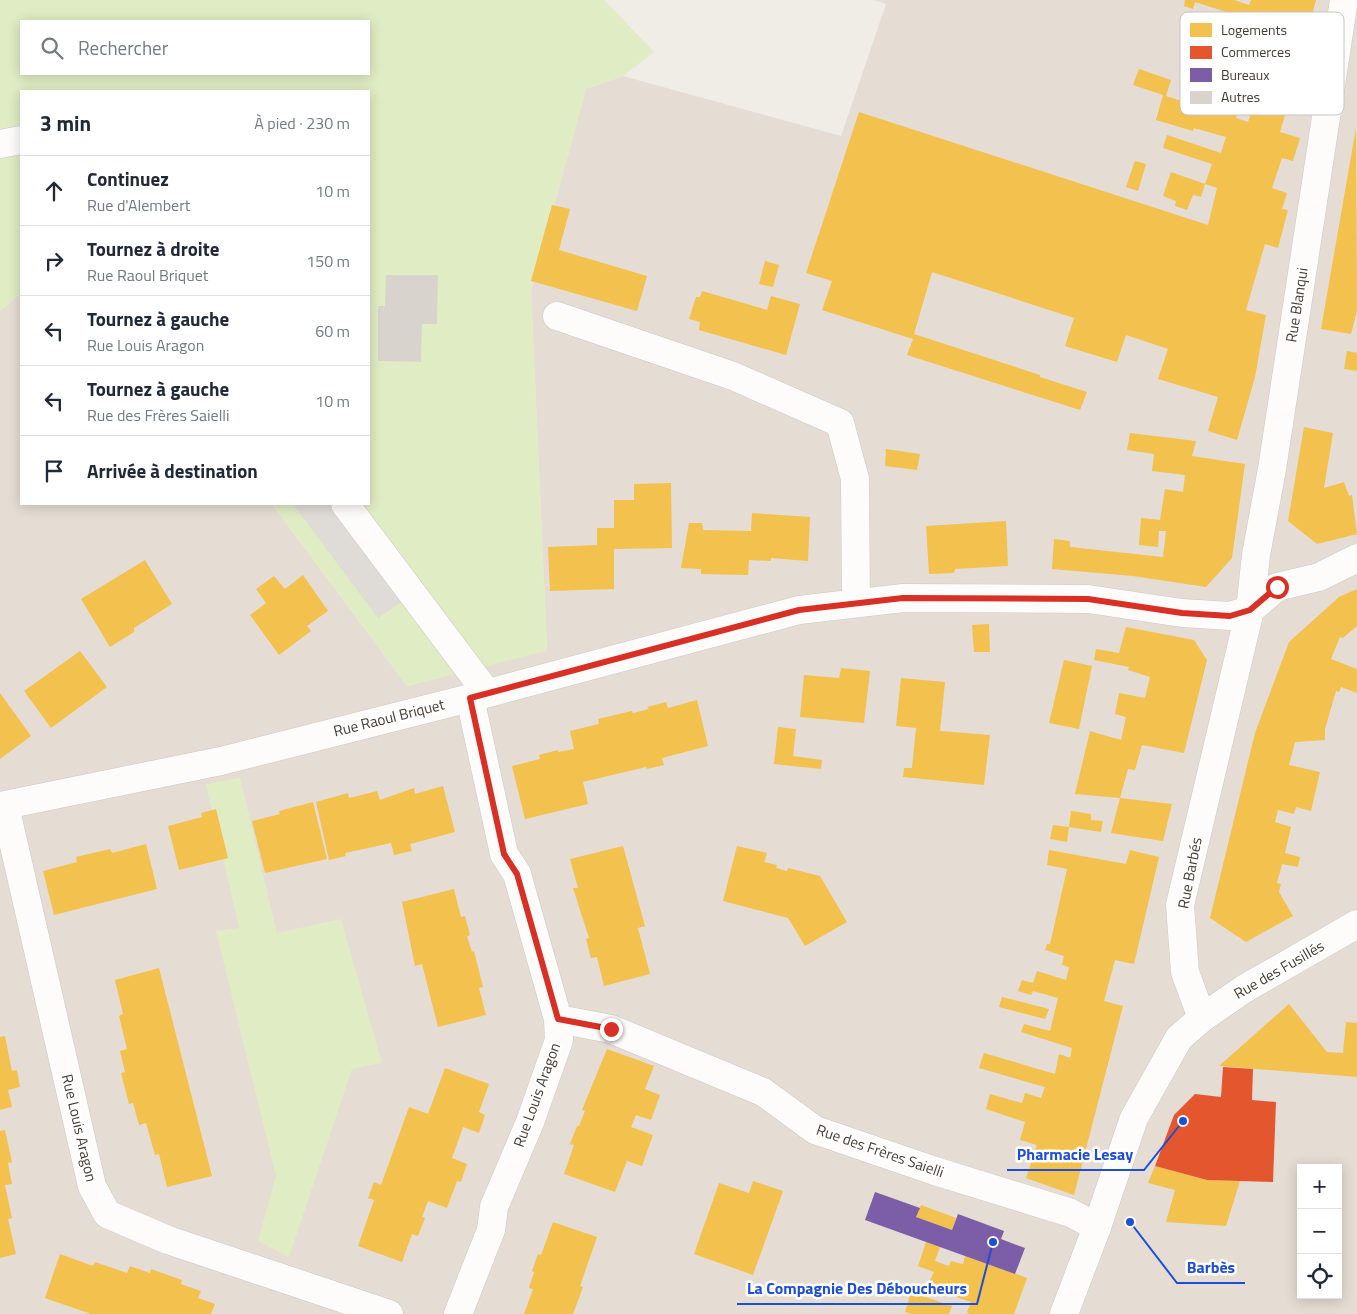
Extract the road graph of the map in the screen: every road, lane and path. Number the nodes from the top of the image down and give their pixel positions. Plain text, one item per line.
1 (1326, 115) edge
2 (20, 140) edge
3 (0, 144) edge
4 (557, 316) dead end
5 (346, 505) edge
6 (1357, 558) edge
7 (856, 603) junction
8 (1250, 610) junction
9 (479, 696) junction
10 (2, 806) edge
11 (1357, 924) edge
12 (1202, 1018) junction
13 (558, 1019) junction
14 (1097, 1227) junction
15 (389, 1314) edge
16 (458, 1314) edge
17 (1064, 1314) edge

1 - 8 street, Rue Blanqui
2 - 3 street
4 - 7 street
5 - 9 street
6 - 8 street
7 - 8 street, Rue Raoul Briquet
7 - 9 street, Rue Raoul Briquet
8 - 12 street, Rue Barbés
9 - 10 street, Rue Raoul Briquet
9 - 13 street, Rue Louis Aragon
10 - 15 street, Rue Louis Aragon
11 - 12 street, Rue des Fusillés
12 - 14 street
13 - 14 street, Rue des Frères Saielli
13 - 16 street, Rue Louis Aragon
14 - 17 street

